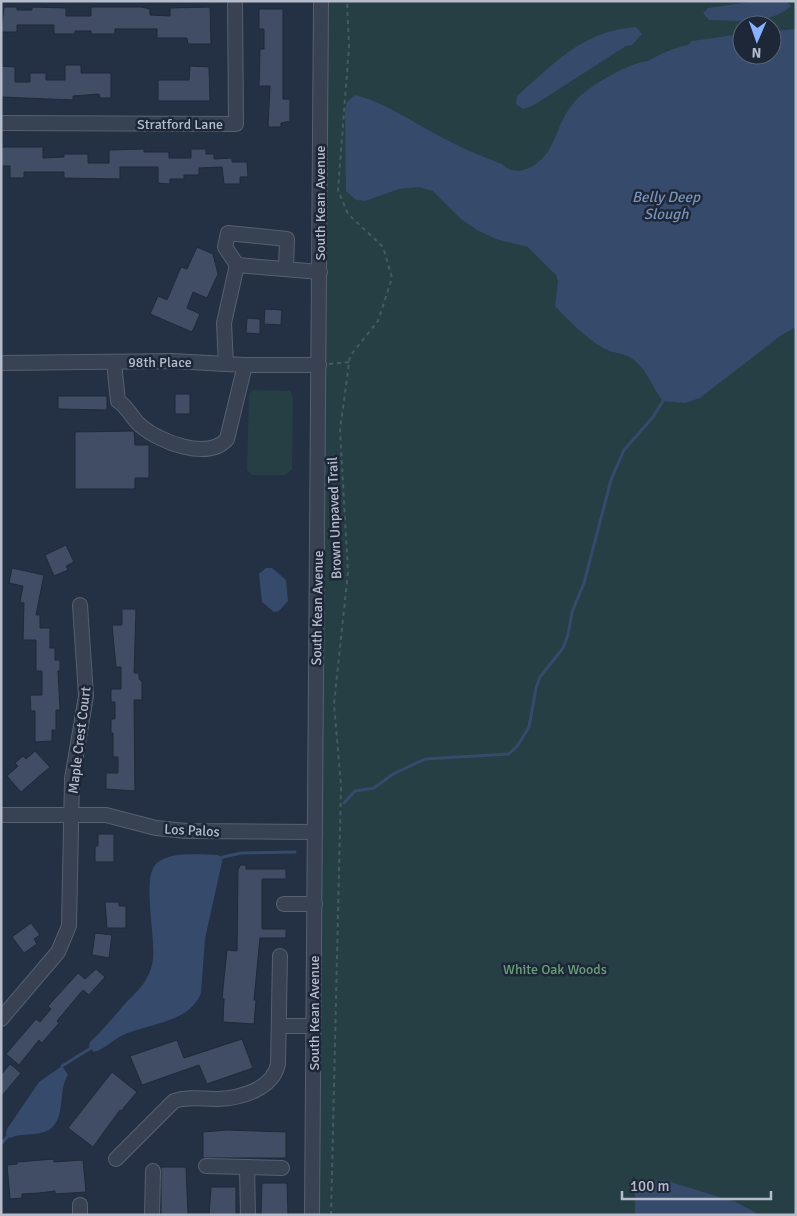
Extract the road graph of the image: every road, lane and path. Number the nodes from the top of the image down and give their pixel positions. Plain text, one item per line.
1 (235, 1) edge
2 (321, 1) edge
3 (347, 1) edge
4 (1, 123) edge
5 (237, 265) junction
6 (286, 269) junction
7 (320, 272) junction
8 (114, 362) junction
9 (349, 362) junction
10 (1, 363) edge
11 (226, 364) junction
12 (245, 365) junction
13 (319, 365) junction
14 (80, 605) dead end
15 (71, 814) junction
16 (1, 815) edge
17 (315, 832) junction
18 (284, 904) dead end
19 (315, 904) junction
20 (280, 956) dead end
21 (1, 1019) edge
22 (280, 1026) junction
23 (313, 1026) junction
24 (116, 1159) dead end
25 (206, 1166) dead end
26 (247, 1167) junction
27 (282, 1168) dead end
28 (153, 1171) dead end
29 (152, 1215) edge
30 (248, 1215) edge
31 (312, 1215) edge
32 (331, 1215) edge

1 - 4 street, Stratford Lane
2 - 7 street, South Kean Avenue
3 - 9 path, Brown Unpaved Trail
5 - 6 street
5 - 6 street
5 - 11 street
6 - 7 street
7 - 13 street, South Kean Avenue
8 - 10 street, 98th Place
8 - 11 street, 98th Place
8 - 12 street
9 - 13 path
9 - 32 path, Brown Unpaved Trail
11 - 12 street, 98th Place
12 - 13 street, 98th Place
13 - 17 street, South Kean Avenue
14 - 15 street, Maple Crest Court
15 - 16 street, Los Palos
15 - 17 street, Los Palos
15 - 21 street, Maple Crest Court
17 - 19 street, South Kean Avenue
18 - 19 street
19 - 23 street, South Kean Avenue
20 - 22 street
22 - 23 street
22 - 24 street
23 - 31 street, South Kean Avenue
25 - 26 street
26 - 27 street
26 - 30 street
28 - 29 street

